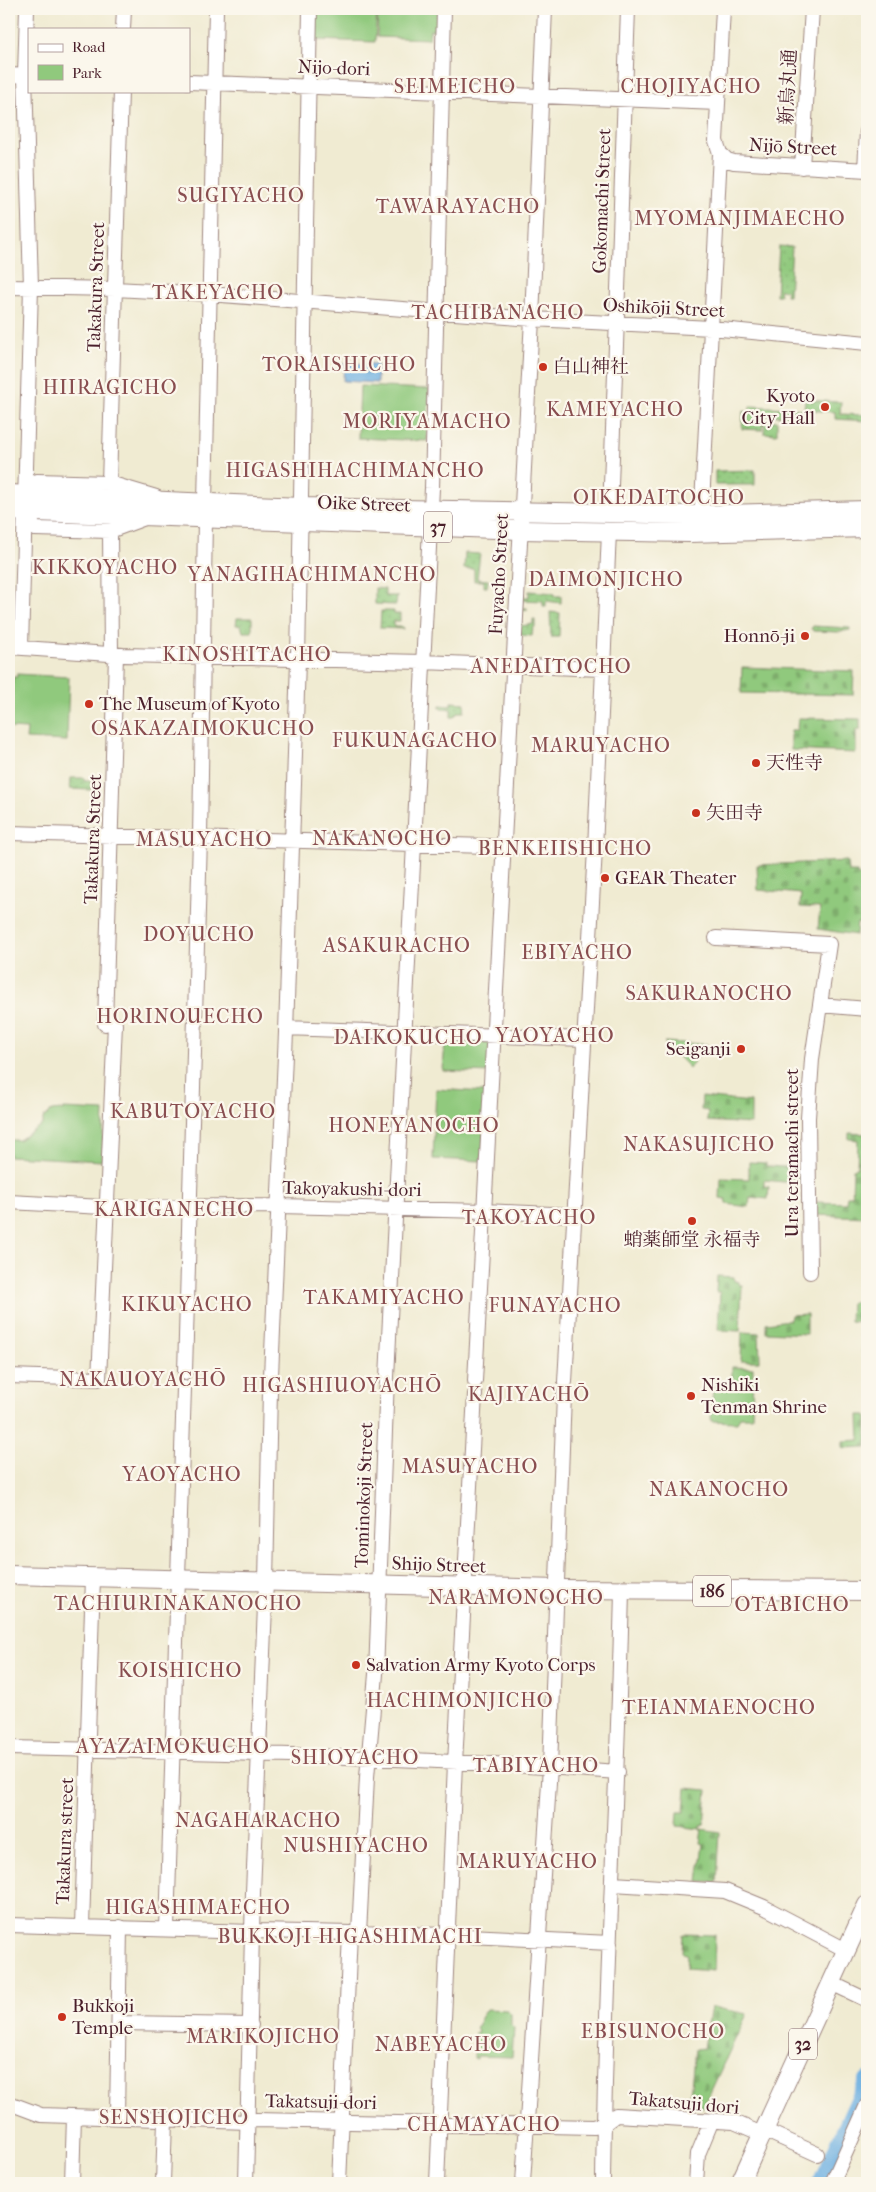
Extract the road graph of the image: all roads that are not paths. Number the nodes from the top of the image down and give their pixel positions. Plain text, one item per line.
1 (27, 9) edge
2 (124, 9) edge
3 (216, 9) edge
4 (310, 9) edge
5 (444, 9) edge
6 (545, 9) edge
7 (628, 9) edge
8 (722, 9) edge
9 (812, 9) edge
10 (123, 28) edge
11 (9, 75) edge
12 (27, 76) edge
13 (190, 82) edge
14 (213, 83) junction
15 (308, 86) junction
16 (441, 91) junction
17 (121, 92) edge
18 (542, 97) junction
19 (624, 99) junction
20 (718, 103) junction
21 (867, 131) edge
22 (720, 153) junction
23 (802, 167) junction
24 (866, 170) edge
25 (9, 287) edge
26 (31, 287) junction
27 (115, 289) junction
28 (209, 294) junction
29 (305, 302) junction
30 (437, 312) junction
31 (532, 319) junction
32 (617, 324) junction
33 (711, 328) junction
34 (867, 343) edge
35 (109, 483) junction
36 (168, 502) junction
37 (17, 503) edge
38 (431, 509) junction
39 (867, 510) edge
40 (205, 511) junction
41 (521, 512) junction
42 (610, 513) junction
43 (701, 514) junction
44 (301, 515) junction
45 (148, 517) junction
46 (430, 527) junction
47 (867, 528) edge
48 (520, 530) junction
49 (110, 531) junction
50 (609, 532) junction
51 (700, 533) junction
52 (15, 647) edge
53 (114, 655) junction
54 (203, 658) junction
55 (298, 660) junction
56 (423, 662) junction
57 (513, 664) junction
58 (602, 668) junction
59 (9, 833) edge
60 (112, 837) junction
61 (200, 838) junction
62 (293, 841) junction
63 (413, 843) junction
64 (502, 847) junction
65 (595, 849) junction
66 (716, 938) dead end
67 (820, 1005) junction
68 (867, 1009) edge
69 (286, 1028) junction
70 (404, 1033) junction
71 (494, 1036) junction
72 (584, 1039) junction
73 (9, 1202) edge
74 (107, 1206) junction
75 (190, 1206) junction
76 (278, 1206) junction
77 (395, 1209) junction
78 (485, 1211) junction
79 (574, 1215) junction
80 (810, 1272) dead end
81 (185, 1372) dead end
82 (9, 1376) edge
83 (271, 1376) dead end
84 (184, 1388) dead end
85 (270, 1390) dead end
86 (9, 1575) edge
87 (93, 1577) junction
88 (177, 1579) junction
89 (266, 1582) junction
90 (381, 1584) junction
91 (464, 1587) junction
92 (557, 1589) junction
93 (622, 1590) junction
94 (867, 1592) edge
95 (9, 1748) edge
96 (87, 1750) junction
97 (174, 1752) junction
98 (258, 1755) junction
99 (368, 1758) junction
100 (455, 1763) junction
101 (550, 1767) junction
102 (618, 1772) junction
103 (613, 1884) junction
104 (867, 1905) edge
105 (9, 1925) edge
106 (82, 1926) junction
107 (120, 1927) junction
108 (167, 1929) junction
109 (253, 1932) junction
110 (355, 1933) junction
111 (448, 1935) junction
112 (538, 1939) junction
113 (610, 1943) junction
114 (846, 1950) junction
115 (831, 1984) junction
116 (867, 2000) edge
117 (119, 2023) junction
118 (251, 2025) junction
119 (9, 2103) edge
120 (867, 2105) edge
121 (74, 2116) junction
122 (116, 2117) junction
123 (165, 2120) junction
124 (712, 2120) junction
125 (248, 2122) junction
126 (342, 2122) junction
127 (440, 2123) junction
128 (604, 2124) junction
129 (526, 2125) junction
130 (763, 2132) junction
131 (817, 2154) dead end
132 (72, 2183) edge
133 (163, 2183) edge
134 (246, 2183) edge
135 (339, 2183) edge
136 (437, 2183) edge
137 (523, 2183) edge
138 (603, 2183) edge
139 (696, 2183) edge
140 (740, 2183) edge
141 (832, 2183) edge

1 - 12 street
2 - 10 street
3 - 14 street
4 - 15 street
5 - 16 street, Tominokoji Street
6 - 18 street, Fuyacho Street
7 - 19 street, Gokomachi Street
8 - 20 street
9 - 23 street, 新烏丸通
11 - 12 street
12 - 26 street
13 - 14 street, Nijo-dori
14 - 15 street, Nijo-dori
14 - 28 street
15 - 16 street, Nijo-dori
15 - 29 street
16 - 18 street, Nijo-dori
16 - 30 street, Tominokoji Street
17 - 27 street, Takakura Street
18 - 19 street, Nijo-dori
18 - 31 street, Fuyacho Street
19 - 20 street, Nijo-dori
19 - 32 street, Gokomachi Street
20 - 22 street
21 - 24 street
22 - 23 street, Nijō Street
22 - 33 street
23 - 24 street, Nijō Street
25 - 26 street, Oshikōji Street
26 - 27 street, Oshikōji Street
26 - 37 street
27 - 28 street, Oshikōji Street
27 - 35 street, Takakura Street
28 - 29 street, Oshikōji Street
28 - 40 street
29 - 30 street, Oshikōji Street
29 - 44 street
30 - 31 street, Oshikōji Street
30 - 38 street, Tominokoji Street
31 - 32 street, Oshikōji Street
31 - 41 street, Fuyacho Street
32 - 33 street, Oshikōji Street
32 - 42 street, Gokomachi Street
33 - 34 street, Oshikōji Street
33 - 43 street
35 - 36 street
35 - 37 street
36 - 37 main road, Oike Street / 37
36 - 40 main road, Oike Street / 37
37 - 45 main road, Oike Street / 37
37 - 49 street
37 - 52 street
38 - 41 main road, Oike Street / 37
38 - 44 main road, Oike Street / 37
38 - 46 street, Tominokoji Street
39 - 43 main road, Oike Street / 37
40 - 44 main road, Oike Street / 37
40 - 45 main road, Oike Street / 37
40 - 54 street
41 - 42 main road, Oike Street / 37
41 - 48 street, Fuyacho Street
42 - 43 main road, Oike Street / 37
43 - 51 street
44 - 46 main road, Oike Street / 37
44 - 55 street
45 - 49 street
46 - 48 main road, Oike Street / 37
46 - 56 street, Tominokoji Street
47 - 51 main road, Oike Street / 37
48 - 50 main road, Oike Street / 37
48 - 57 street, Fuyacho Street
49 - 53 street, Takakura Street
50 - 51 main road, Oike Street / 37
50 - 58 street
52 - 53 street
53 - 54 street
53 - 60 street, Takakura Street
54 - 55 street
54 - 61 street
55 - 56 street
55 - 62 street
56 - 57 street
56 - 63 street, Tominokoji Street
57 - 58 street
57 - 64 street, Fuyacho Street
58 - 65 street
59 - 60 street
60 - 61 street
60 - 74 street, Takakura Street
61 - 62 street
61 - 75 street
62 - 63 street
62 - 69 street
63 - 64 street
63 - 70 street, Tominokoji Street
64 - 65 street
64 - 71 street, Fuyacho Street
65 - 72 street
66 - 67 street, Ura teramachi street
67 - 68 street
67 - 80 street, Ura teramachi street
69 - 70 street
69 - 76 street
70 - 71 street
70 - 77 street, Tominokoji Street
71 - 72 street
71 - 78 street, Fuyacho Street
72 - 79 street
73 - 74 street, Takoyakushi-dori
74 - 75 street, Takoyakushi-dori
74 - 82 street, Takakura Street
75 - 76 street, Takoyakushi-dori
75 - 81 street
76 - 77 street, Takoyakushi-dori
76 - 83 street
77 - 78 street, Takoyakushi-dori
77 - 90 street, Tominokoji Street
78 - 79 street, Takoyakushi-dori
78 - 91 street, Fuyacho Street
79 - 92 street
84 - 88 street
85 - 89 street
86 - 87 main road, Shijo Street / 186
87 - 88 main road, Shijo Street / 186
87 - 96 street, Takakura street
88 - 89 main road, Shijo Street / 186
88 - 97 street
89 - 90 main road, Shijo Street / 186
89 - 98 street
90 - 91 main road, Shijo Street / 186
90 - 99 street, Tominokoji Street
91 - 92 main road, Shijo Street / 186
91 - 100 street, Fuyacho Street
92 - 93 main road, Shijo Street / 186
92 - 101 street
93 - 94 main road, Shijo Street / 186
93 - 102 street
95 - 96 street
96 - 97 street
96 - 106 street, Takakura street
97 - 98 street
97 - 108 street
98 - 99 street
98 - 109 street
99 - 100 street
99 - 110 street, Tominokoji Street
100 - 101 street
100 - 111 street, Fuyacho Street
101 - 102 street
101 - 112 street
102 - 103 street
103 - 113 street
103 - 114 street
104 - 114 main road, 32
105 - 106 street
106 - 107 street
107 - 108 street
107 - 117 street
108 - 109 street
109 - 110 street
109 - 118 street
110 - 111 street
110 - 126 street, Tominokoji Street
111 - 112 street
111 - 127 street, Fuyacho Street
112 - 113 street
112 - 129 street
113 - 128 street
114 - 115 main road, 32
115 - 116 street
115 - 130 main road, 32
117 - 118 street
117 - 122 street
118 - 125 street
119 - 121 street, Takatsuji-dori
120 - 141 street
121 - 122 street, Takatsuji-dori
121 - 132 street
122 - 123 street, Takatsuji-dori
123 - 125 street, Takatsuji-dori
123 - 133 street
124 - 128 street, Takatsuji dori
124 - 130 street, Takatsuji dori
124 - 139 street
125 - 126 street, Takatsuji-dori
125 - 134 street
126 - 127 street, Takatsuji-dori
126 - 135 street, Tominokoji Street
127 - 129 street, Takatsuji-dori
127 - 136 street, Fuyacho Street
128 - 129 street, Takatsuji-dori
128 - 138 street
129 - 137 street
130 - 131 street, Takatsuji dori
130 - 140 main road, 32

